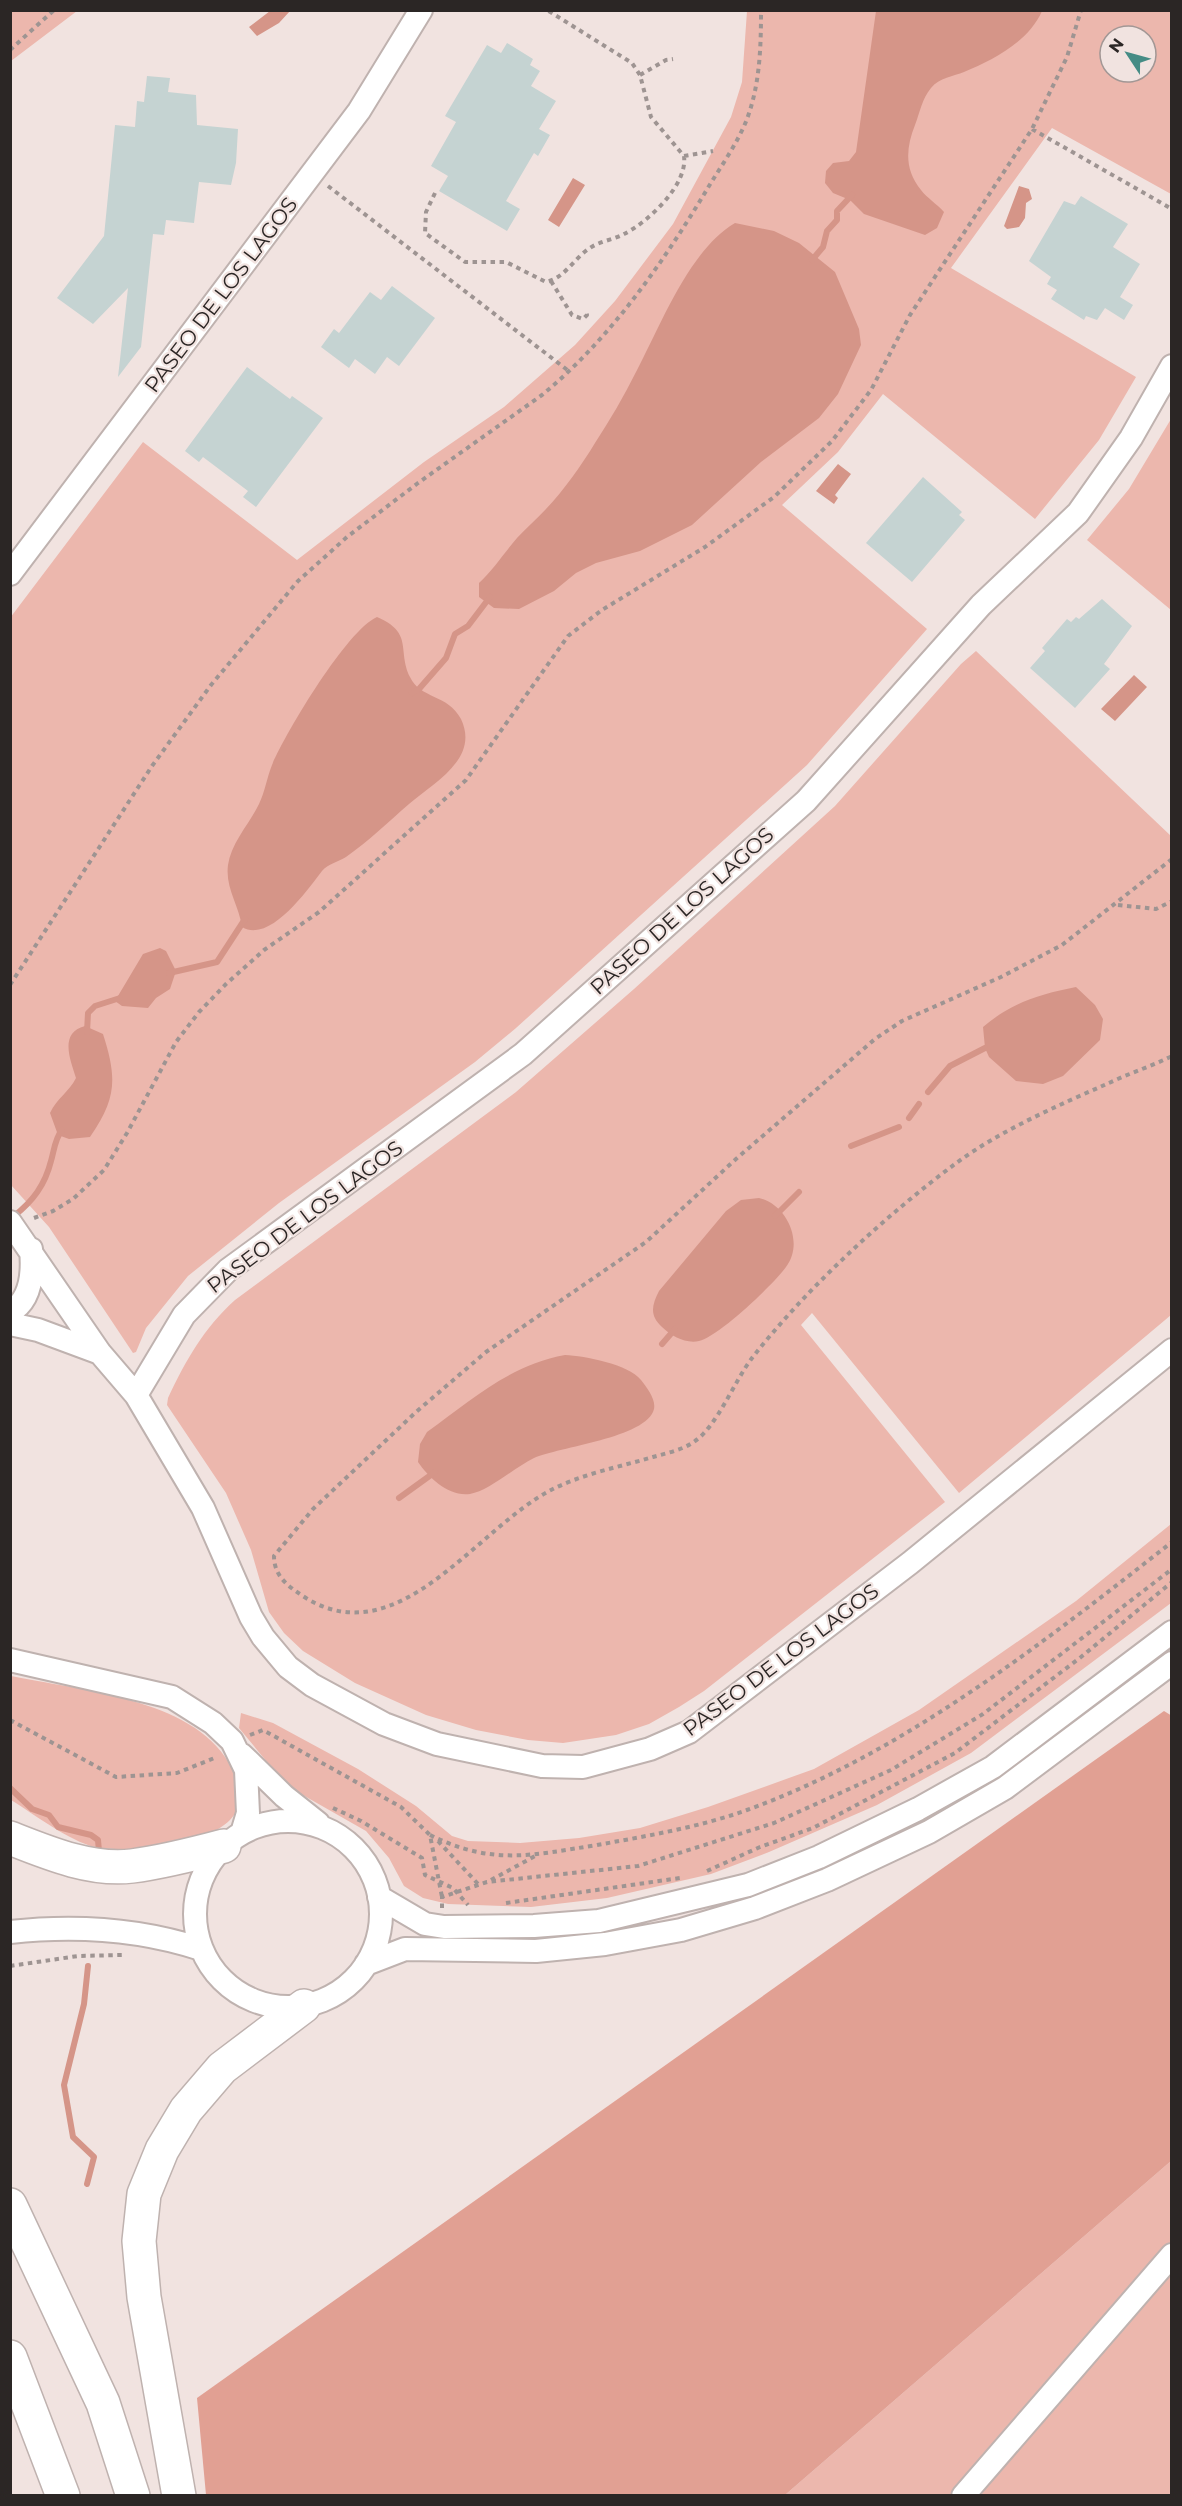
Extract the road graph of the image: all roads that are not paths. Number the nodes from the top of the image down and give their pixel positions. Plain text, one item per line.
1 (422, 10) edge
2 (1172, 366) edge
3 (10, 574) edge
4 (10, 1222) edge
5 (31, 1249) junction
6 (10, 1312) edge
7 (10, 1324) edge
8 (1172, 1350) edge
9 (100, 1353) junction
10 (136, 1395) junction
11 (1172, 1632) edge
12 (10, 1660) edge
13 (1172, 1663) edge
14 (242, 1742) junction
15 (324, 1828) junction
16 (10, 1838) edge
17 (233, 1839) junction
18 (379, 1897) junction
19 (10, 1932) edge
20 (201, 1949) junction
21 (366, 1964) junction
22 (304, 2006) junction
23 (10, 2205) edge
24 (1172, 2255) edge
25 (10, 2357) edge
26 (63, 2496) edge
27 (133, 2496) edge
28 (179, 2496) edge
29 (963, 2496) edge

1 - 3 street, PASEO DE LOS LAGOS
2 - 10 street, PASEO DE LOS LAGOS
4 - 5 street, PASEO DE LOS LAGOS
5 - 6 street
5 - 9 street, PASEO DE LOS LAGOS
7 - 9 street, PASEO DE LOS LAGOS
8 - 10 street, PASEO DE LOS LAGOS
9 - 10 street, PASEO DE LOS LAGOS
11 - 18 street
12 - 14 street
13 - 21 street
14 - 15 street
14 - 17 street
15 - 17 street
15 - 18 street
16 - 17 highway
17 - 20 street
18 - 21 street
19 - 20 street
20 - 22 street
21 - 22 street
22 - 28 highway
23 - 27 highway
24 - 29 street
25 - 26 highway

